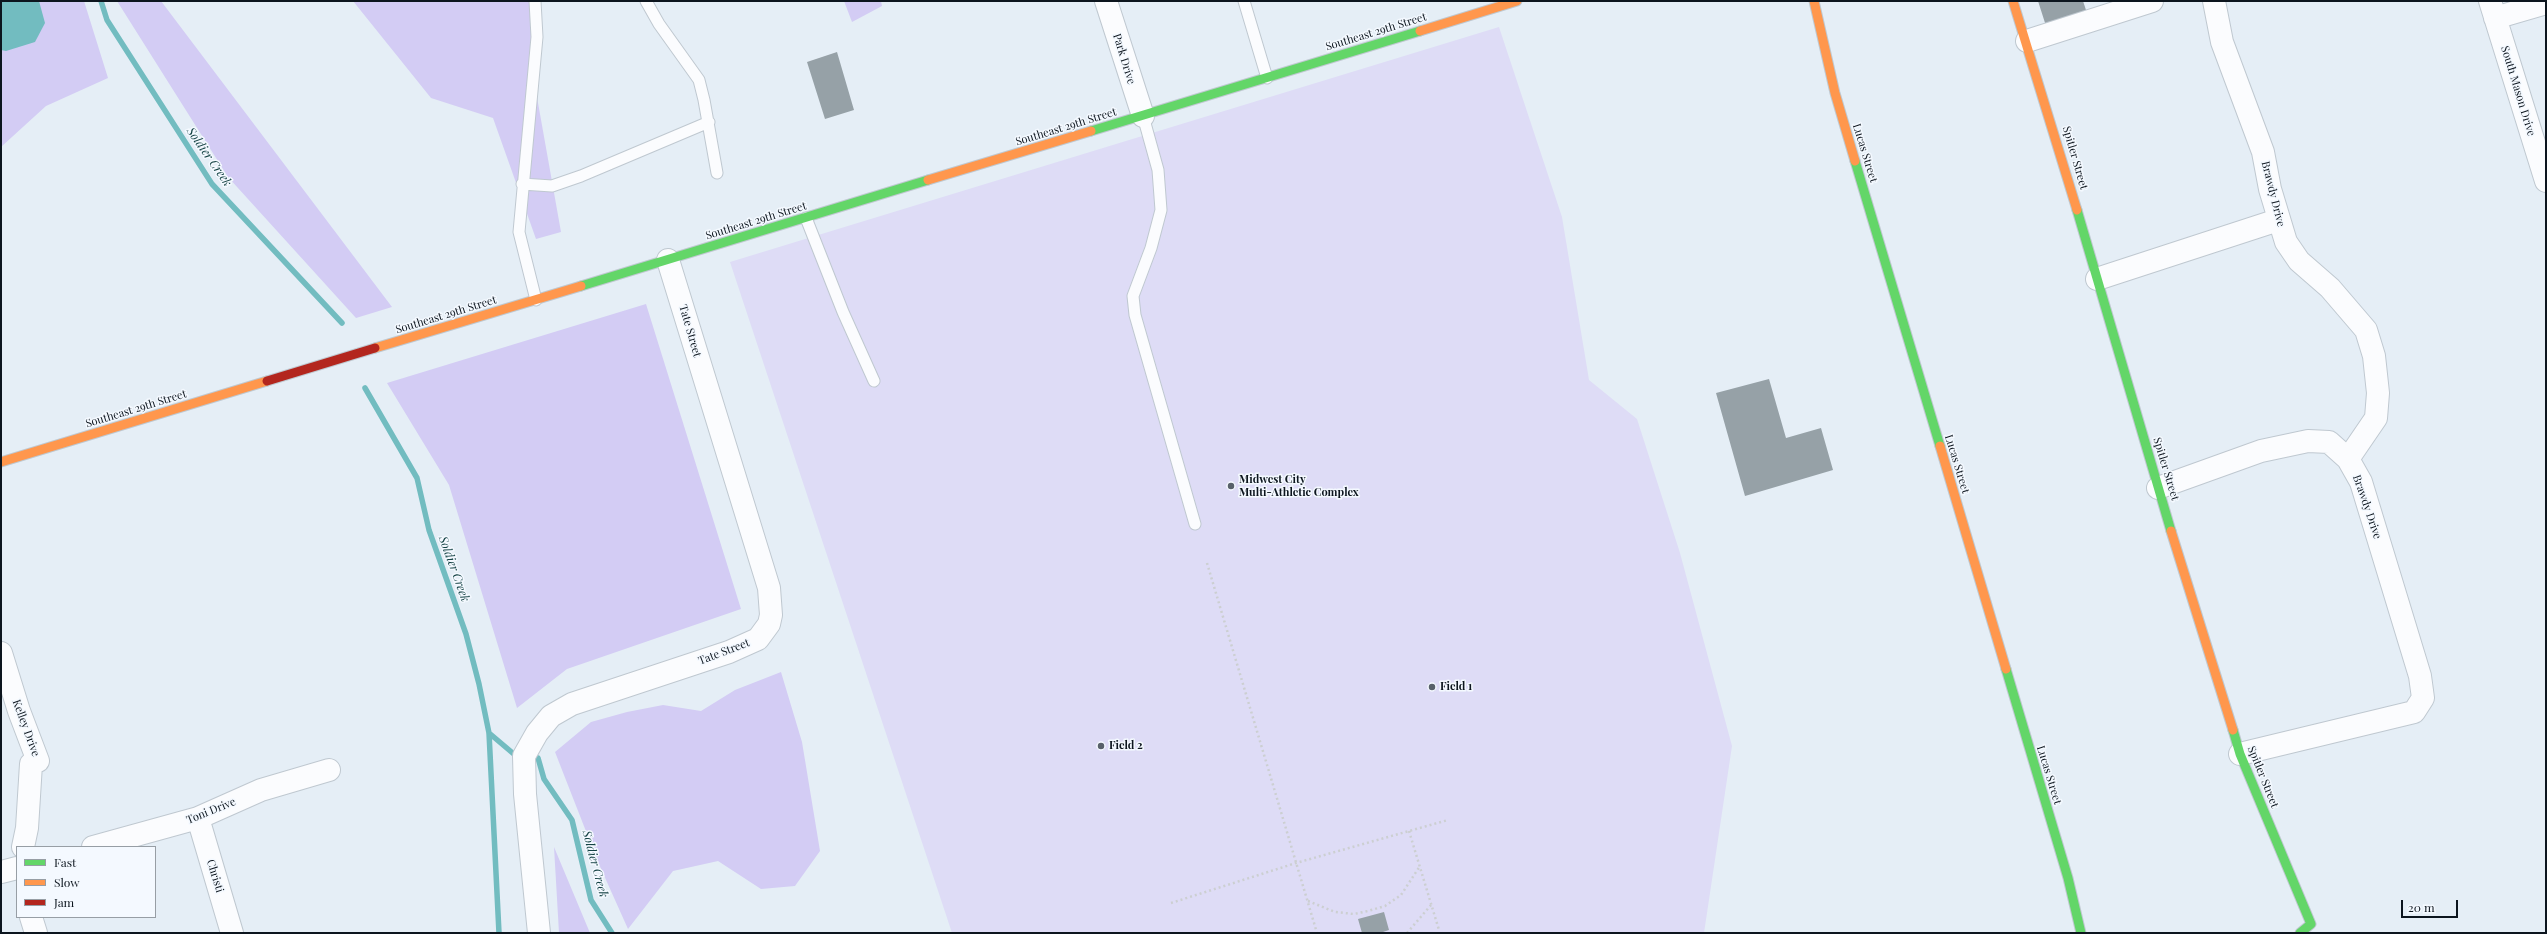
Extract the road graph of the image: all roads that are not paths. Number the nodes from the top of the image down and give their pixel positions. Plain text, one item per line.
1 (535, 1) edge
2 (646, 1) edge
3 (1106, 1) edge
4 (1244, 1) edge
5 (1517, 1) edge
6 (1814, 1) edge
7 (2013, 1) edge
8 (2152, 1) edge
9 (2214, 1) edge
10 (2546, 3) edge
11 (2492, 10) edge
12 (2028, 41) junction
13 (1267, 78) junction
14 (1142, 116) junction
15 (708, 122) junction
16 (2539, 132) edge
17 (717, 173) dead end
18 (2546, 181) edge
19 (522, 184) junction
20 (806, 218) junction
21 (2278, 220) junction
22 (668, 260) junction
23 (2097, 279) junction
24 (536, 300) junction
25 (874, 381) dead end
26 (2348, 459) junction
27 (1, 462) edge
28 (2158, 488) junction
29 (1196, 524) dead end
30 (1, 653) edge
31 (2240, 754) junction
32 (329, 770) dead end
33 (198, 818) junction
34 (23, 846) edge
35 (97, 846) edge
36 (16, 868) edge
37 (1, 872) edge
38 (31, 918) edge
39 (36, 933) edge
40 (232, 933) edge
41 (539, 933) edge
42 (2081, 933) edge
43 (2300, 933) edge

1 - 19 lane
2 - 15 lane
3 - 14 street, Park Drive
4 - 13 lane
5 - 13 street, Southeast 29th Street
6 - 42 street, Lucas Street
7 - 12 street, Spitler Street
8 - 12 street
9 - 21 street, Brawdy Drive
10 - 11 street
11 - 16 street, South Mason Drive
12 - 23 street, Spitler Street
13 - 14 street, Southeast 29th Street
14 - 20 street, Southeast 29th Street
14 - 29 lane
15 - 17 lane
15 - 19 lane
16 - 18 street, South Mason Drive
19 - 24 lane
20 - 22 street, Southeast 29th Street
20 - 25 lane
21 - 23 street
21 - 26 street, Brawdy Drive
22 - 24 street, Southeast 29th Street
22 - 41 street, Tate Street
23 - 28 street, Spitler Street
24 - 27 street, Southeast 29th Street
26 - 28 street
26 - 31 street, Brawdy Drive
28 - 31 street, Spitler Street
30 - 34 street, Kelley Drive
31 - 43 street, Spitler Street
32 - 33 street, Toni Drive
33 - 35 street, Toni Drive
33 - 40 street, Christi
36 - 37 street
38 - 39 street

